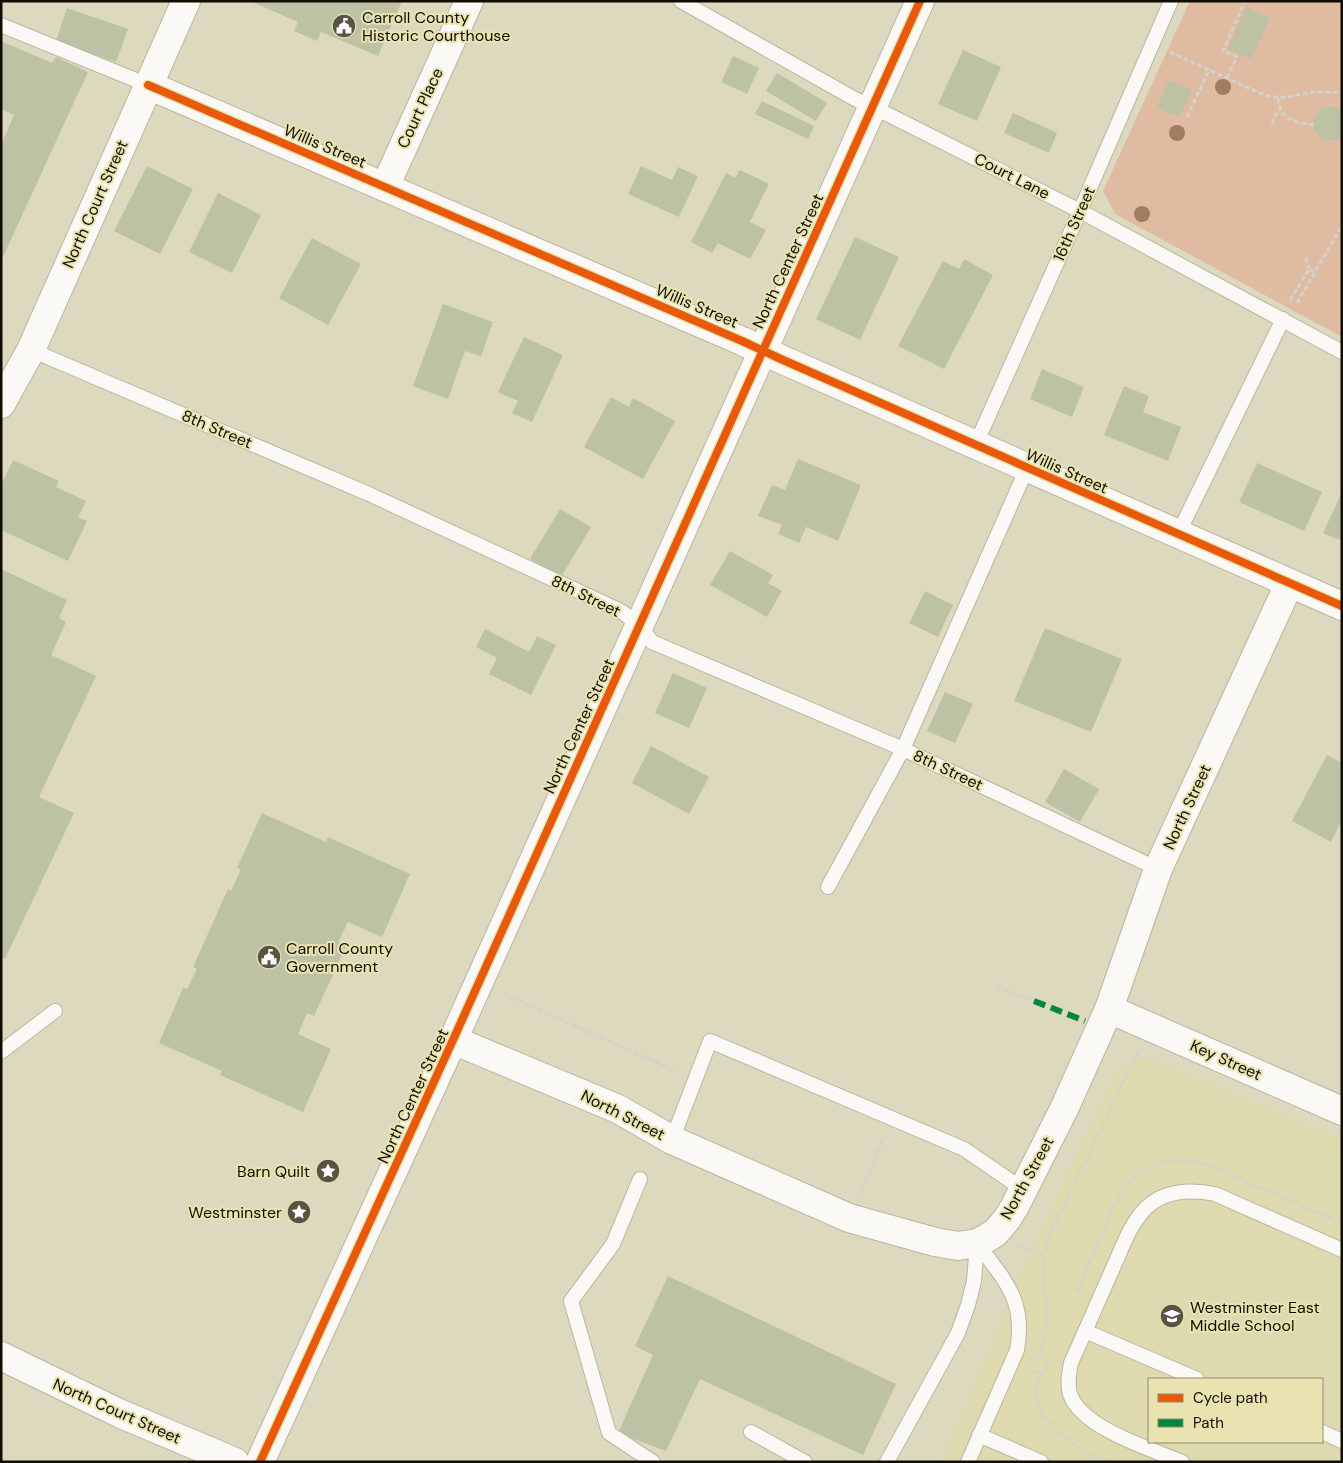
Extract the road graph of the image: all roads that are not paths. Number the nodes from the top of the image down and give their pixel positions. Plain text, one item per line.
1 (186, 1) edge
2 (469, 1) edge
3 (682, 1) edge
4 (920, 1) edge
5 (1171, 1) edge
6 (1, 25) edge
7 (148, 85) junction
8 (873, 107) junction
9 (385, 187) junction
10 (1080, 211) junction
11 (1284, 313) junction
12 (30, 350) junction
13 (762, 351) junction
14 (1342, 352) edge
15 (1, 404) edge
16 (975, 446) junction
17 (1027, 468) junction
18 (1178, 534) junction
19 (1289, 584) junction
20 (1342, 606) edge
21 (640, 626) junction
22 (903, 749) junction
23 (1158, 869) junction
24 (828, 887) dead end
25 (1110, 1009) junction
26 (55, 1010) dead end
27 (454, 1040) junction
28 (1, 1052) edge
29 (1342, 1111) edge
30 (672, 1140) junction
31 (640, 1180) dead end
32 (1024, 1190) junction
33 (977, 1243) junction
34 (1342, 1250) edge
35 (1085, 1331) junction
36 (1, 1356) edge
37 (1195, 1378) edge
38 (751, 1432) dead end
39 (1323, 1432) edge
40 (979, 1435) junction
41 (1342, 1441) edge
42 (235, 1462) edge
43 (260, 1462) edge
44 (653, 1462) edge
45 (805, 1462) edge
46 (887, 1462) edge
47 (968, 1462) edge
48 (1041, 1462) edge
49 (1182, 1462) edge

1 - 7 street, North Court Street
2 - 9 street, Court Place
3 - 8 lane, Court Lane
4 - 8 street, North Center Street
5 - 10 lane, 16th Street
6 - 7 lane
7 - 9 street, Willis Street
7 - 12 street, North Court Street
8 - 10 lane, Court Lane
8 - 13 street, North Center Street
9 - 13 street, Willis Street
10 - 11 lane, Court Lane
10 - 16 lane, 16th Street
11 - 14 lane, Court Lane
11 - 18 lane
12 - 15 street, North Court Street
12 - 21 lane, 8th Street
13 - 16 street, Willis Street
13 - 21 street, North Center Street
16 - 17 street, Willis Street
17 - 18 street, Willis Street
17 - 22 lane
18 - 19 street, Willis Street
19 - 20 street, Willis Street
19 - 23 street, North Street
21 - 22 lane, 8th Street
21 - 27 street, North Center Street
22 - 23 lane, 8th Street
22 - 24 lane
23 - 25 street, North Street
25 - 29 street, Key Street
25 - 32 street, North Street
26 - 28 lane
27 - 30 street, North Street
27 - 43 street, North Center Street
30 - 32 lane
30 - 33 street, North Street
31 - 44 lane
32 - 33 street, North Street
33 - 40 lane
33 - 46 lane
34 - 35 lane
35 - 37 lane
35 - 49 lane
36 - 42 street, North Court Street
38 - 45 lane
39 - 41 lane
40 - 47 lane
40 - 48 lane

